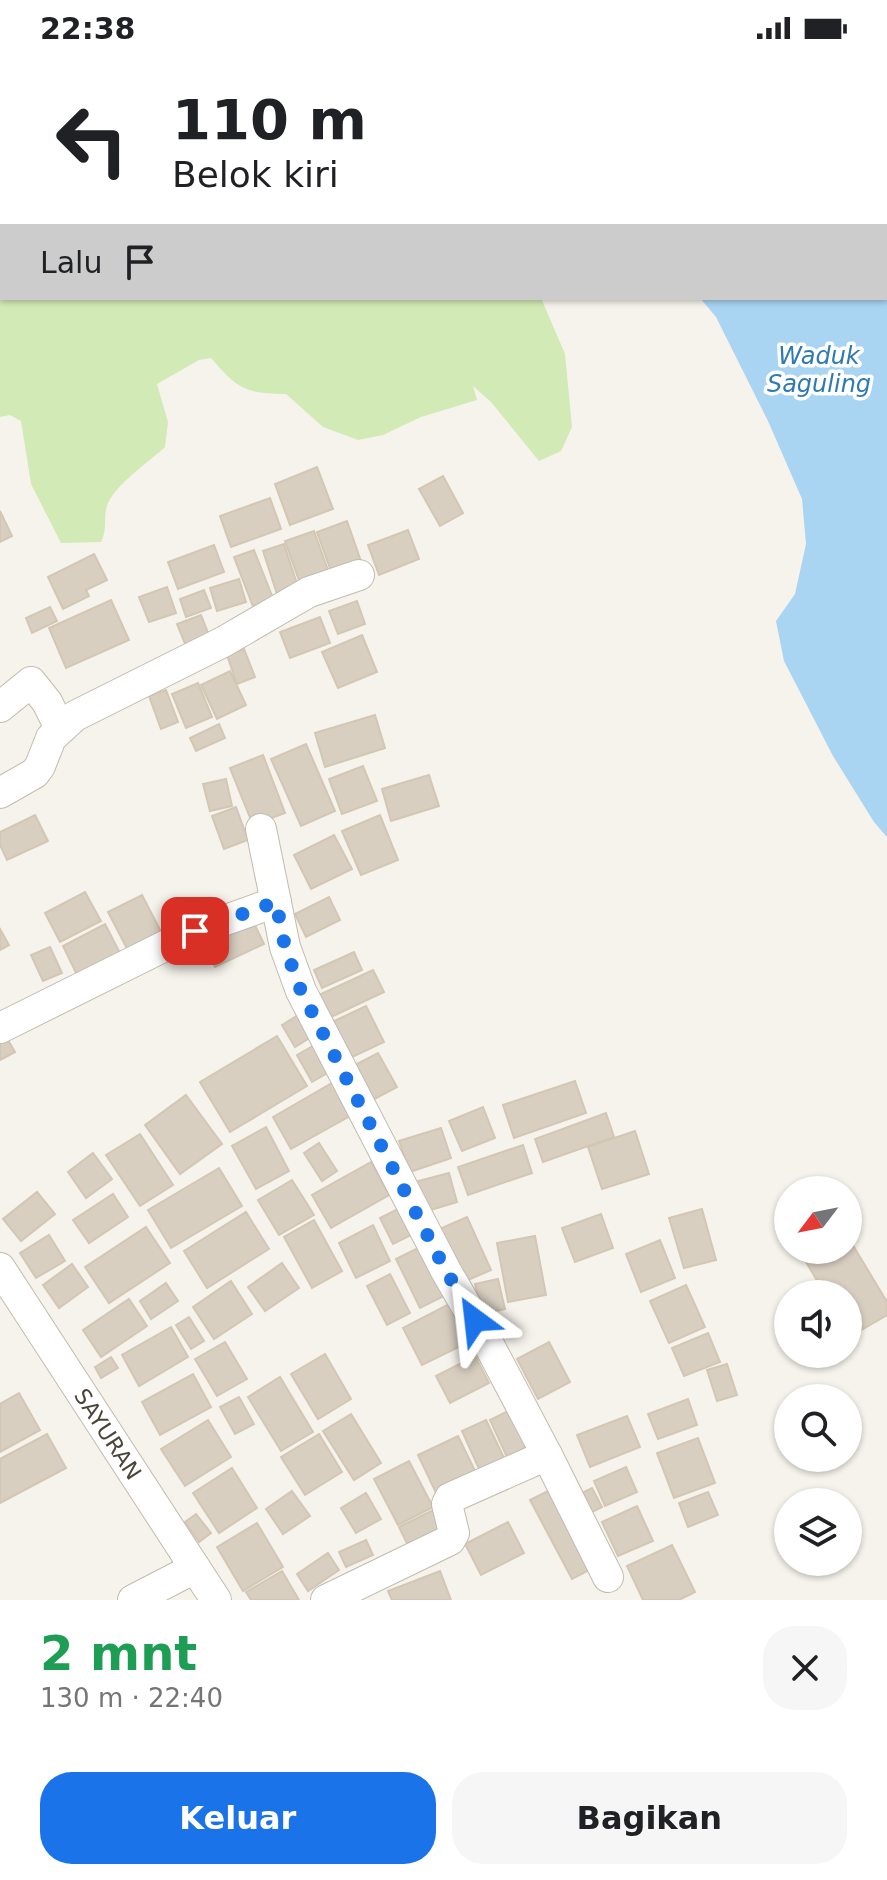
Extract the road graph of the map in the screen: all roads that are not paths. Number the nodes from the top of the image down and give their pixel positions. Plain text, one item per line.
1 (359, 575) dead end
2 (0, 707) edge
3 (60, 728) junction
4 (0, 793) edge
5 (261, 829) dead end
6 (276, 902) junction
7 (0, 1028) edge
8 (0, 1268) edge
9 (547, 1455) junction
10 (195, 1568) junction
11 (608, 1577) dead end
12 (133, 1600) edge
13 (216, 1600) edge
14 (326, 1600) edge

1 - 3 street
2 - 3 street
3 - 4 street
5 - 6 street
6 - 7 street
6 - 9 street
8 - 10 street, SAYURAN
9 - 11 street
9 - 14 street
10 - 12 street
10 - 13 street, SAYURAN

